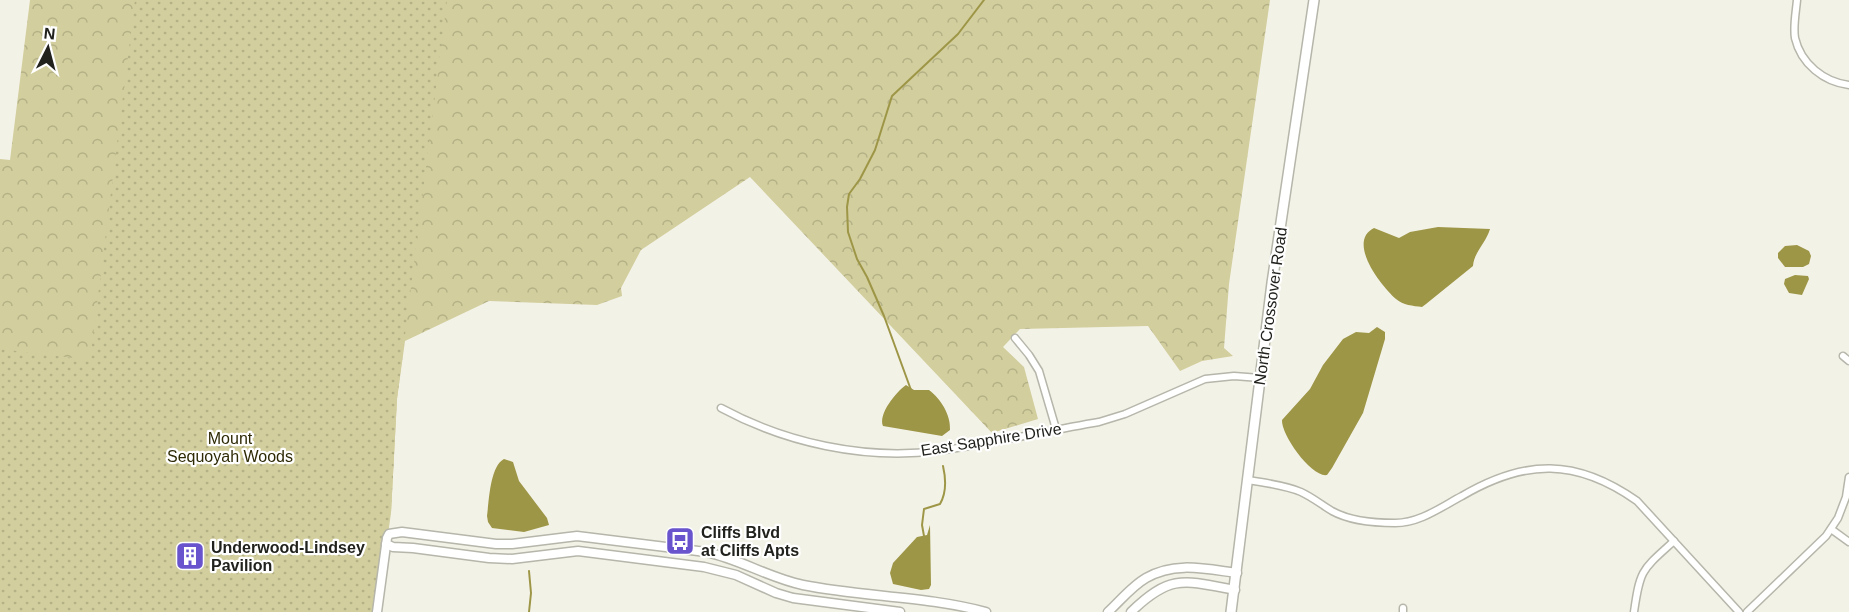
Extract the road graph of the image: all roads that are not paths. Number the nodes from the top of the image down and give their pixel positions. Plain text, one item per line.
1 (1314, 0) edge
2 (1797, 0) edge
3 (1849, 86) edge
4 (1015, 338) dead end
5 (1843, 356) dead end
6 (1849, 361) edge
7 (1260, 378) junction
8 (721, 408) dead end
9 (1056, 429) junction
10 (1849, 477) edge
11 (1248, 480) junction
12 (1831, 529) junction
13 (1674, 541) junction
14 (1849, 542) edge
15 (386, 544) junction
16 (496, 544) junction
17 (495, 559) junction
18 (1237, 573) junction
19 (1235, 590) junction
20 (377, 612) edge
21 (900, 612) edge
22 (986, 612) edge
23 (1108, 612) edge
24 (1131, 612) edge
25 (1231, 612) edge
26 (1634, 612) edge
27 (1739, 612) edge
28 (1747, 612) edge

1 - 7 main road, North Crossover Road
2 - 3 street
4 - 9 street
5 - 6 street
7 - 9 street, East Sapphire Drive
7 - 11 main road, North Crossover Road
8 - 9 street, East Sapphire Drive
10 - 12 street
11 - 13 street
11 - 18 main road, North Crossover Road
12 - 14 street
12 - 28 street
13 - 26 street
13 - 27 street
15 - 16 street
15 - 17 street
15 - 20 street
16 - 17 street
16 - 22 street
17 - 21 street
18 - 19 main road, North Crossover Road
18 - 23 street
19 - 24 street
19 - 25 main road, North Crossover Road

